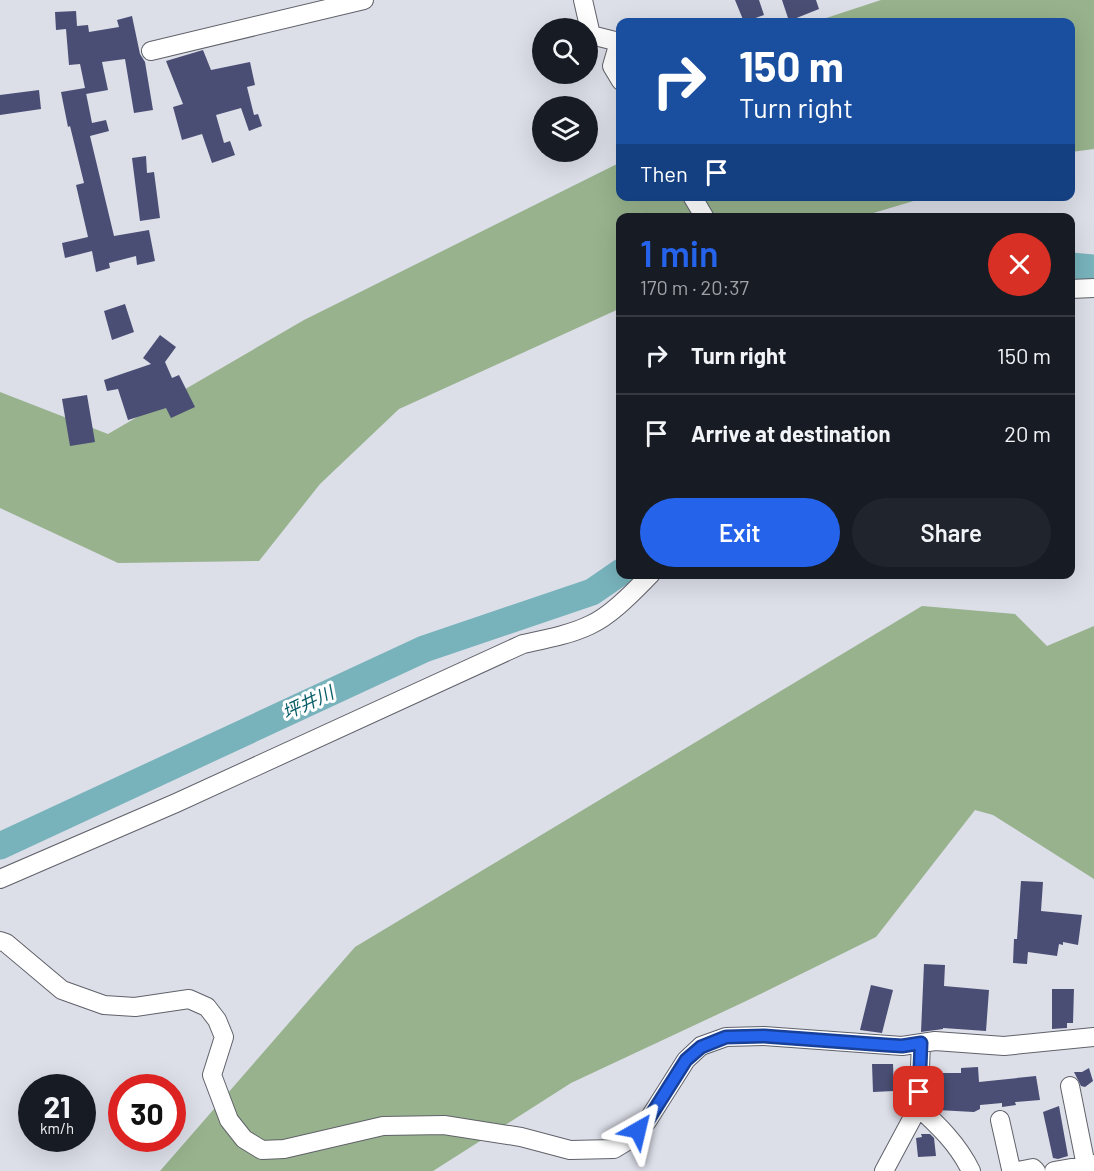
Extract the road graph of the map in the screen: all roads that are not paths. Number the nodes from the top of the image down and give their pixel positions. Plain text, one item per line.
1 (364, 0) edge
2 (584, 0) edge
3 (616, 41) edge
4 (151, 51) dead end
5 (616, 54) edge
6 (616, 73) edge
7 (1094, 288) edge
8 (1075, 289) edge
9 (646, 579) edge
10 (0, 879) edge
11 (2, 944) edge
12 (1094, 1037) edge
13 (921, 1043) junction
14 (1070, 1086) dead end
15 (916, 1105) junction
16 (1000, 1120) dead end
17 (1090, 1165) edge
18 (884, 1171) edge
19 (971, 1171) edge
20 (1016, 1171) edge
21 (1036, 1171) edge
22 (1054, 1171) edge

1 - 4 street
2 - 3 street
5 - 6 street
7 - 8 street
9 - 10 street
11 - 13 street
12 - 13 street
13 - 15 street
14 - 17 street
15 - 18 street
15 - 19 street
16 - 20 street
17 - 22 street
20 - 21 street

